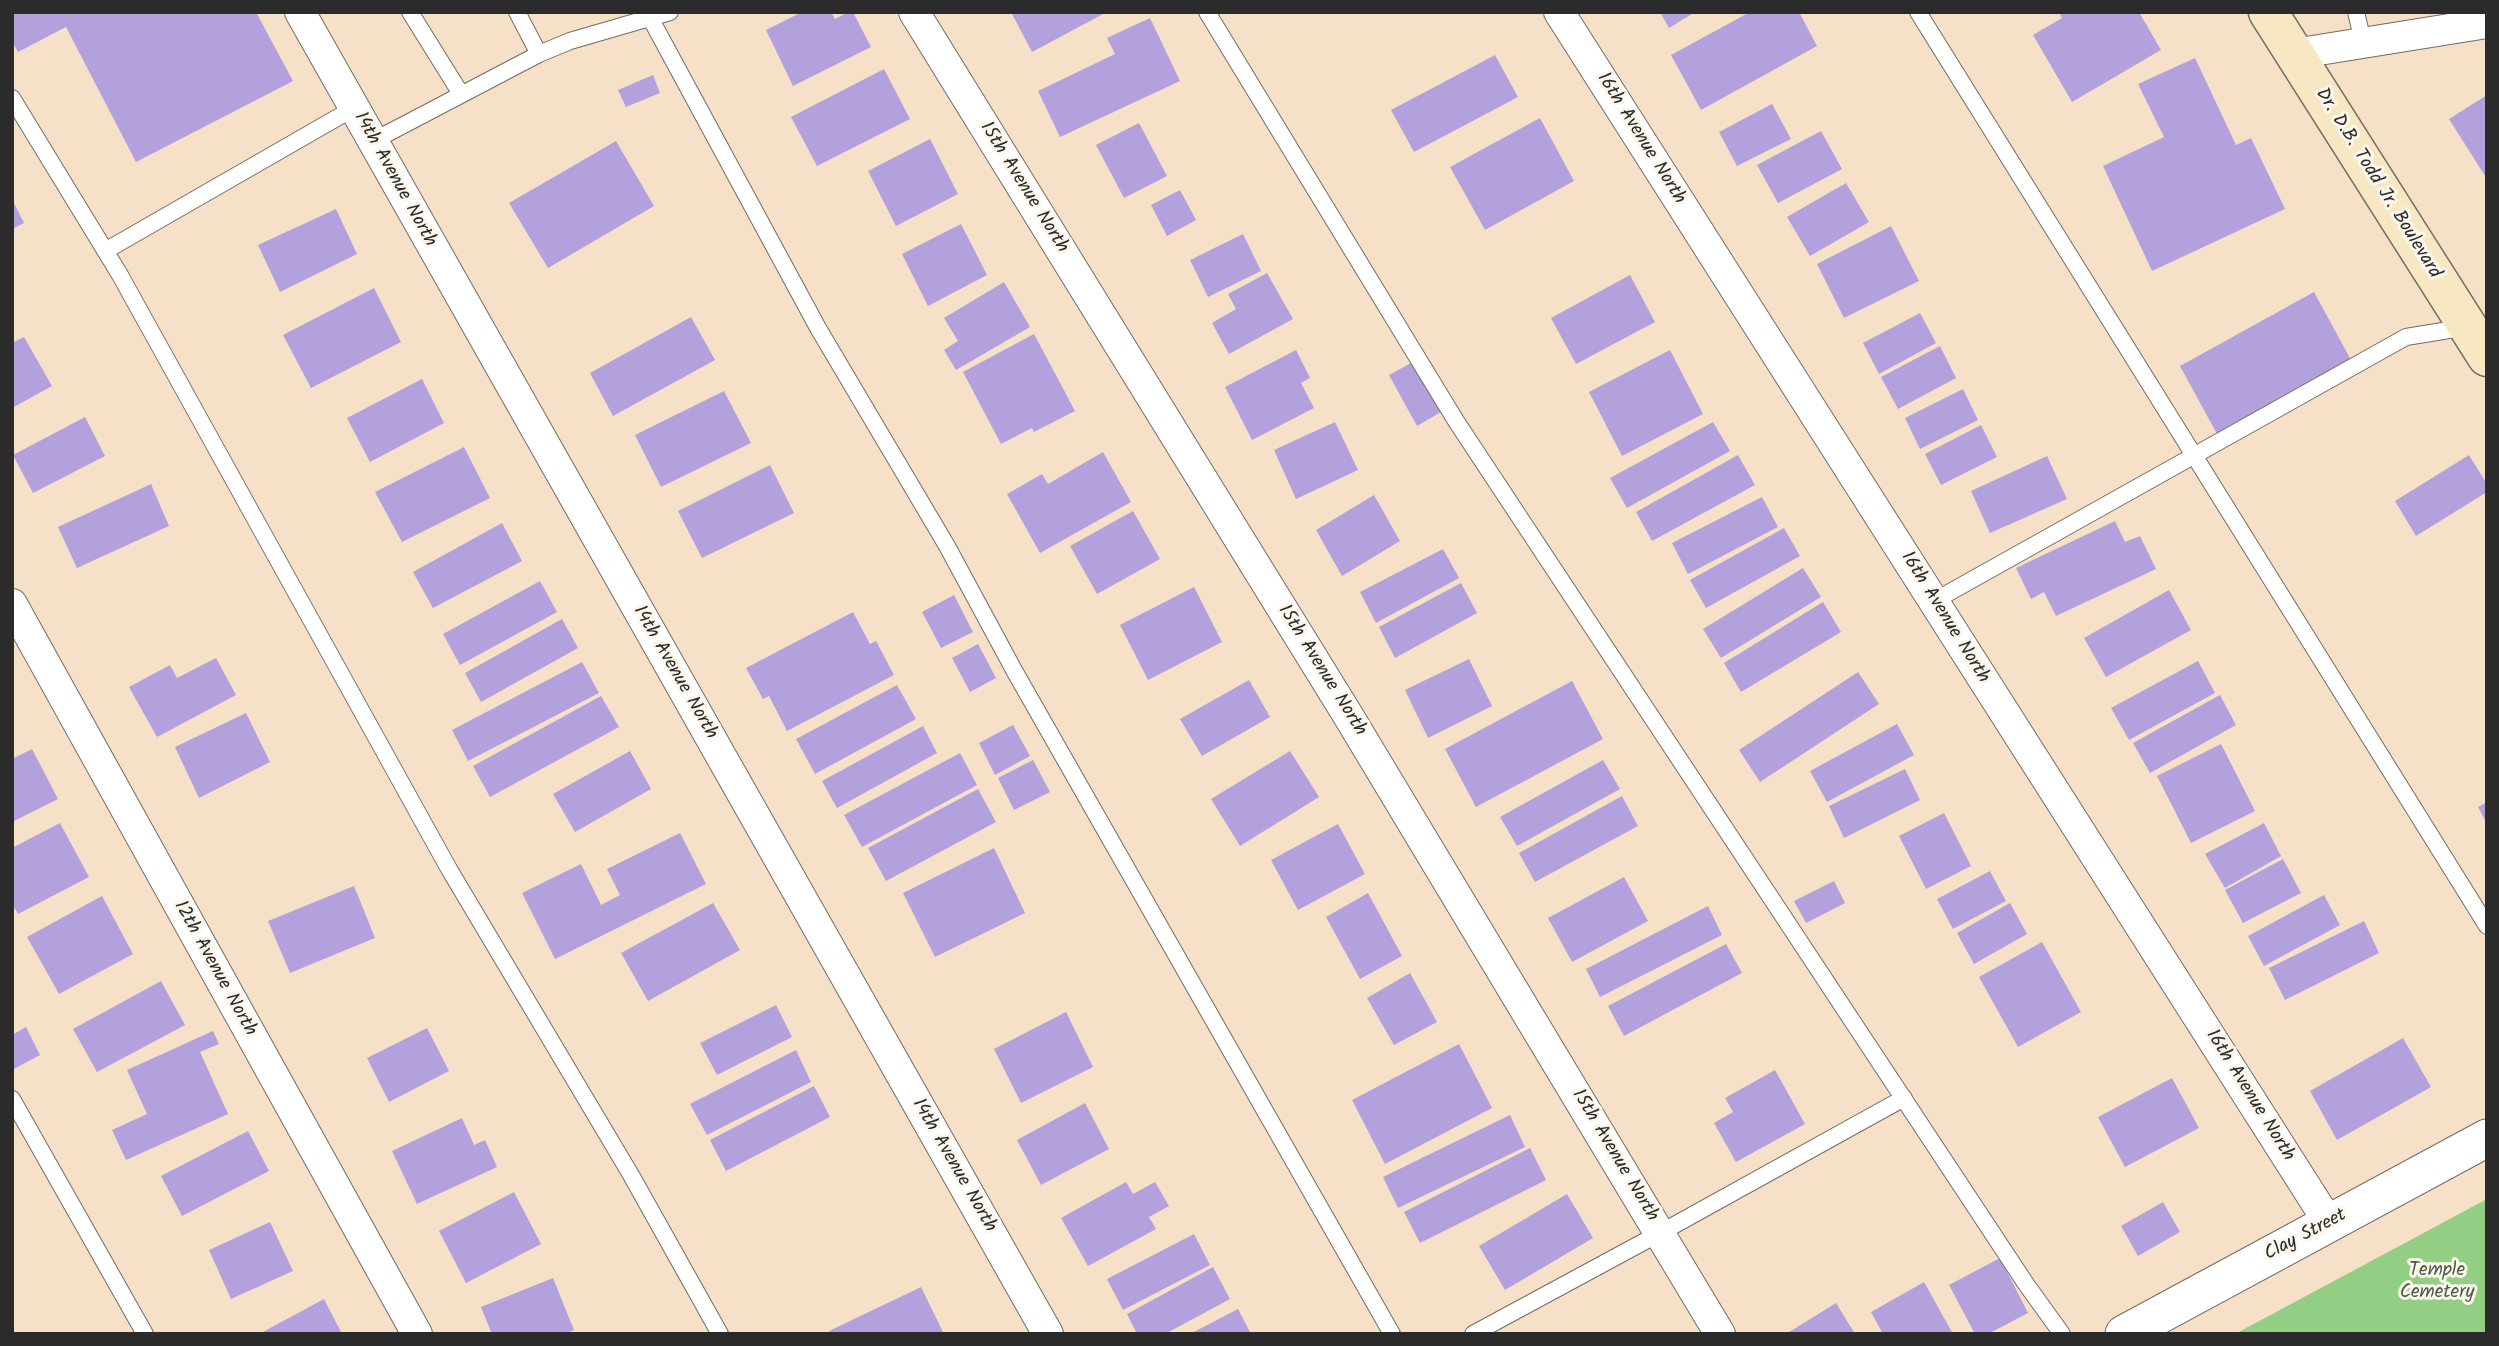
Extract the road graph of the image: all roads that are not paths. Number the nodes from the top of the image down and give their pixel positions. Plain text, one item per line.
1 (300, 12) edge
2 (410, 12) edge
3 (517, 12) edge
4 (670, 12) edge
5 (914, 12) edge
6 (1207, 12) edge
7 (1559, 12) edge
8 (1918, 12) edge
9 (2268, 12) edge
10 (2356, 12) edge
11 (648, 15) edge
12 (2439, 21) edge
13 (2487, 23) edge
14 (2362, 42) junction
15 (539, 54) junction
16 (2294, 54) junction
17 (461, 94) junction
18 (12, 98) edge
19 (354, 108) junction
20 (373, 141) junction
21 (105, 251) junction
22 (2481, 336) edge
23 (2193, 455) junction
24 (1934, 601) junction
25 (12, 604) edge
26 (2487, 926) edge
27 (1904, 1098) junction
28 (12, 1099) edge
29 (2487, 1138) edge
30 (2329, 1223) junction
31 (1660, 1233) junction
32 (145, 1334) edge
33 (417, 1334) edge
34 (720, 1334) edge
35 (1048, 1334) edge
36 (1392, 1334) edge
37 (1473, 1334) edge
38 (1720, 1334) edge
39 (2062, 1334) edge
40 (2124, 1334) edge

1 - 19 street, 14th Avenue North
2 - 17 lane
3 - 15 lane
4 - 11 lane
5 - 31 street, 15th Avenue North
6 - 27 lane
7 - 24 street, 16th Avenue North
8 - 23 lane
9 - 16 main road, Dr. D.B. Todd Jr. Boulevard
10 - 14 lane
11 - 15 lane
11 - 36 lane
12 - 13 street
12 - 14 street
14 - 16 street
15 - 17 lane
16 - 22 main road, Dr. D.B. Todd Jr. Boulevard
17 - 20 lane
18 - 21 lane
19 - 20 street, 14th Avenue North
19 - 21 lane
20 - 35 street, 14th Avenue North
21 - 34 lane
22 - 23 lane
23 - 24 lane
23 - 26 lane
24 - 30 street, 16th Avenue North
25 - 33 street, 12th Avenue North
27 - 31 lane
27 - 39 lane
28 - 32 lane
29 - 30 street, Clay Street
30 - 40 street, Clay Street
31 - 37 lane
31 - 38 street, 15th Avenue North

